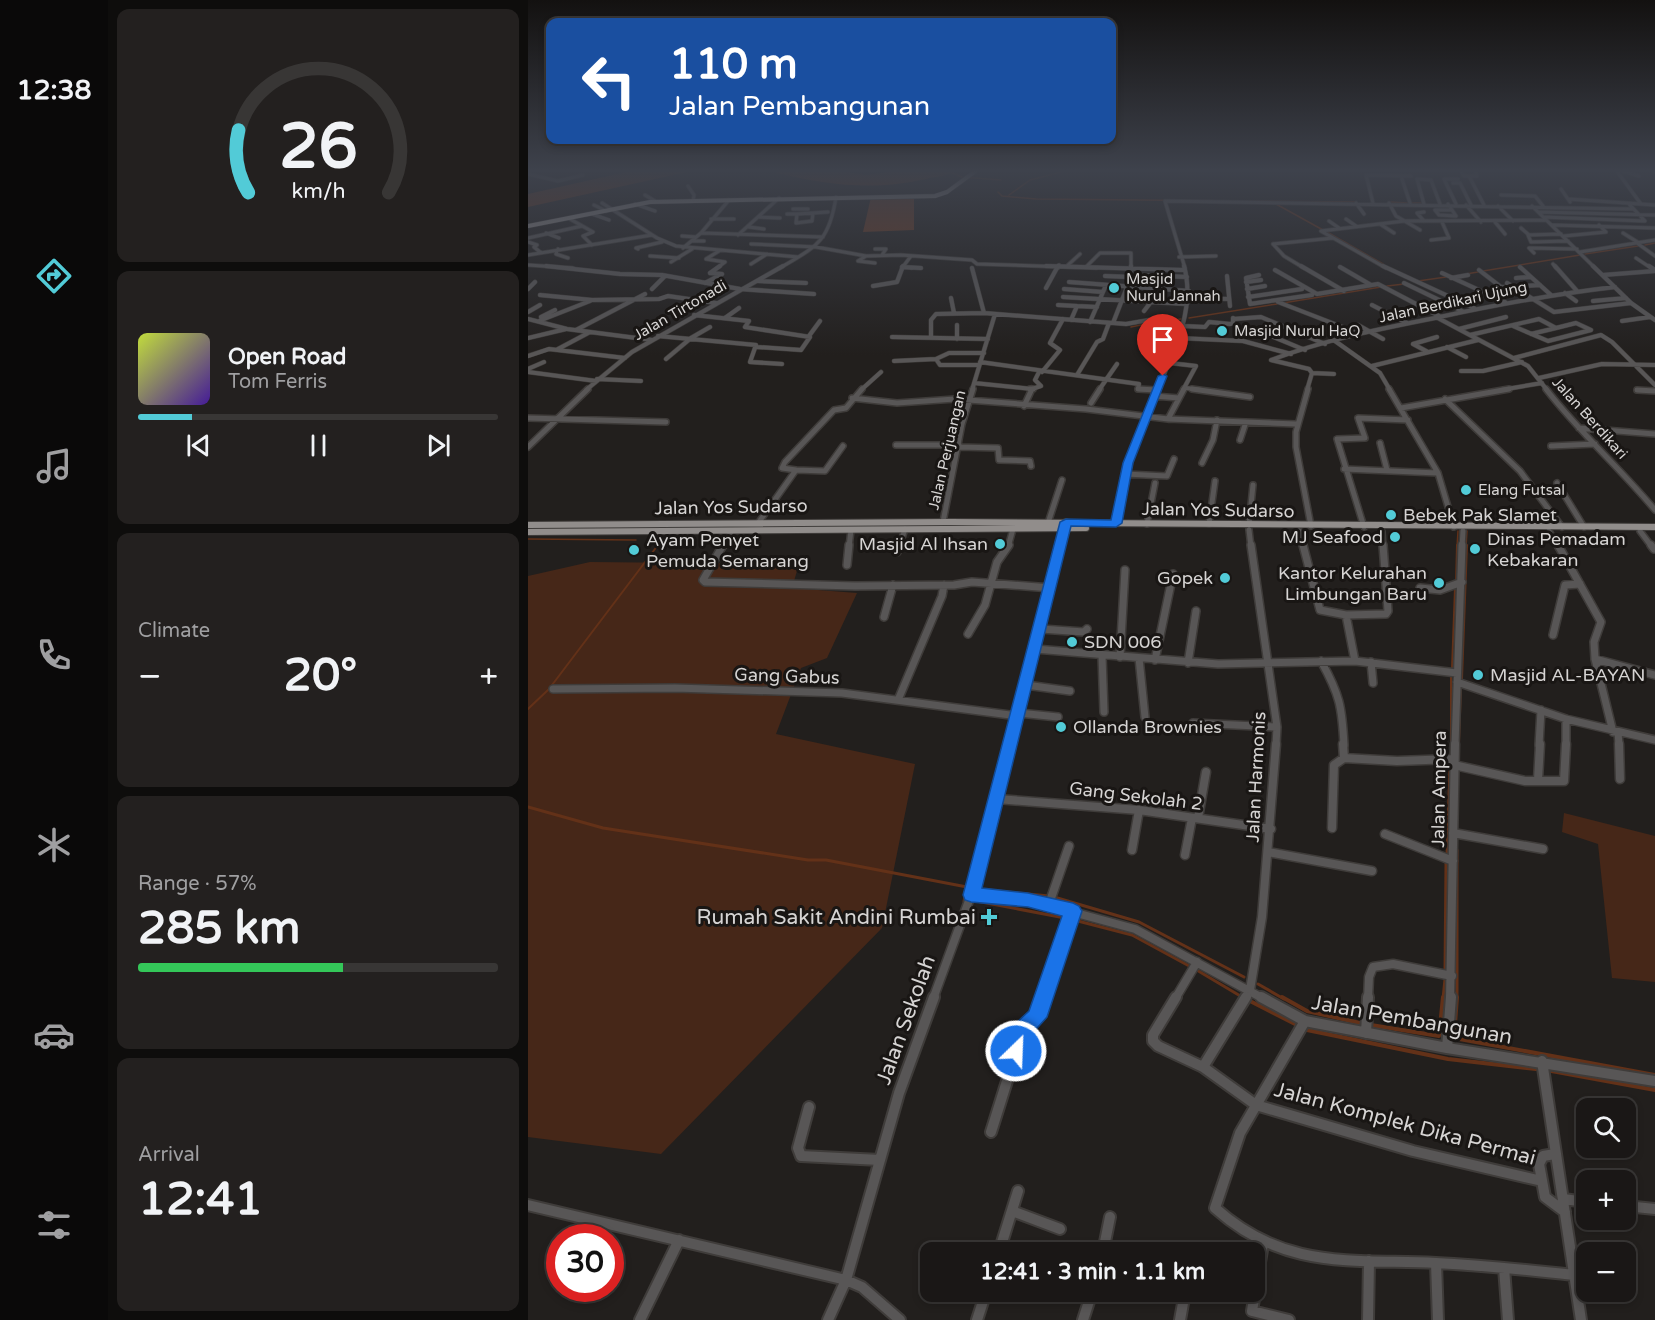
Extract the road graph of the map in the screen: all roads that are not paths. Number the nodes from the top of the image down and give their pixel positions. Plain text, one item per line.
1 (553, 232) edge
2 (592, 232) edge
3 (647, 232) edge
4 (743, 232) edge
5 (826, 232) edge
6 (1173, 232) edge
7 (1323, 232) edge
8 (1446, 232) edge
9 (1503, 232) edge
10 (1525, 232) edge
11 (1559, 232) edge
12 (1606, 232) edge
13 (546, 233) junction
14 (701, 233) joint
15 (1623, 233) dead end
16 (1505, 234) dead end
17 (652, 235) junction
18 (738, 235) junction
19 (1529, 235) junction
20 (1563, 235) junction
21 (682, 236) dead end
22 (528, 237) edge
23 (696, 237) junction
24 (823, 237) junction
25 (559, 238) dead end
26 (1334, 238) junction
27 (1305, 239) dead end
28 (756, 240) dead end
29 (1431, 240) dead end
30 (1655, 240) edge
31 (692, 241) junction
32 (704, 241) dead end
33 (1312, 241) junction
34 (528, 242) edge
35 (662, 242) junction
36 (1570, 243) junction
37 (1638, 243) junction
38 (591, 244) junction
39 (816, 247) junction
40 (683, 248) junction
41 (1552, 248) junction
42 (558, 249) junction
43 (638, 249) dead end
44 (692, 249) junction
45 (875, 249) dead end
46 (1578, 250) junction
47 (719, 251) junction
48 (540, 252) junction
49 (1534, 253) dead end
50 (767, 254) junction
51 (1080, 254) dead end
52 (528, 255) edge
53 (882, 255) junction
54 (650, 256) dead end
55 (866, 256) junction
56 (911, 256) junction
57 (1216, 256) dead end
58 (1655, 256) edge
59 (798, 257) junction
60 (1179, 257) junction
61 (568, 258) dead end
62 (679, 258) junction
63 (1636, 258) dead end
64 (671, 262) dead end
65 (875, 263) dead end
66 (751, 264) dead end
67 (1553, 264) dead end
68 (528, 265) edge
69 (1059, 265) junction
70 (1068, 265) junction
71 (902, 267) junction
72 (1086, 267) junction
73 (1340, 267) dead end
74 (639, 268) dead end
75 (921, 268) dead end
76 (972, 268) dead end
77 (1132, 270) junction
78 (1183, 270) junction
79 (1275, 270) dead end
80 (1479, 270) dead end
81 (1511, 270) dead end
82 (1655, 271) edge
83 (1442, 273) dead end
84 (631, 274) junction
85 (1142, 275) dead end
86 (1468, 275) dead end
87 (1603, 275) junction
88 (665, 276) junction
89 (1105, 276) dead end
90 (1227, 276) dead end
91 (1131, 277) junction
92 (1187, 277) junction
93 (1260, 277) dead end
94 (1531, 277) junction
95 (1451, 278) junction
96 (1516, 278) dead end
97 (755, 281) junction
98 (535, 282) dead end
99 (1069, 282) dead end
100 (704, 283) junction
101 (806, 283) dead end
102 (1404, 283) dead end
103 (1507, 283) dead end
104 (1106, 285) junction
105 (1371, 285) junction
106 (1540, 285) junction
107 (873, 286) dead end
108 (1126, 286) junction
109 (1265, 286) dead end
110 (1523, 286) dead end
111 (1513, 287) junction
112 (1615, 287) junction
113 (1047, 288) dead end
114 (1302, 288) dead end
115 (528, 289) edge
116 (652, 289) dead end
117 (1161, 289) junction
118 (1247, 289) junction
119 (740, 290) junction
120 (1064, 290) dead end
121 (1189, 291) junction
122 (1344, 291) junction
123 (1577, 291) junction
124 (1103, 292) junction
125 (1565, 293) junction
126 (645, 294) dead end
127 (814, 294) dead end
128 (540, 295) dead end
129 (1315, 295) junction
130 (1551, 295) junction
131 (1063, 297) dead end
132 (1248, 297) junction
133 (951, 298) dead end
134 (1189, 298) junction
135 (1528, 298) junction
136 (1626, 298) junction
137 (638, 299) junction
138 (1100, 299) junction
139 (1204, 299) junction
140 (1228, 299) junction
141 (592, 300) junction
142 (1120, 300) junction
143 (1275, 301) junction
144 (1576, 301) dead end
145 (1593, 301) dead end
146 (1150, 302) junction
147 (1506, 302) junction
148 (716, 303) junction
149 (1632, 303) junction
150 (568, 304) dead end
151 (1187, 304) junction
152 (540, 305) dead end
153 (1058, 305) dead end
154 (1372, 305) dead end
155 (579, 306) junction
156 (1077, 306) junction
157 (1204, 306) dead end
158 (1230, 306) dead end
159 (1097, 307) junction
160 (739, 308) dead end
161 (1474, 309) junction
162 (555, 310) dead end
163 (1040, 310) dead end
164 (1144, 310) dead end
165 (1462, 311) junction
166 (528, 312) edge
167 (954, 313) junction
168 (984, 314) junction
169 (995, 314) junction
170 (694, 315) junction
171 (1036, 316) junction
172 (1438, 317) junction
173 (1506, 317) dead end
174 (725, 318) junction
175 (1653, 318) edge
176 (1063, 319) junction
177 (533, 320) edge
178 (1071, 320) junction
179 (820, 321) dead end
180 (1622, 321) dead end
181 (1090, 322) junction
182 (1111, 323) junction
183 (1407, 324) junction
184 (957, 325) dead end
185 (1358, 325) dead end
186 (1513, 326) junction
187 (710, 327) dead end
188 (1182, 328) junction
189 (1252, 328) dead end
190 (1556, 328) junction
191 (567, 329) junction
192 (1459, 329) junction
193 (576, 330) junction
194 (1369, 331) junction
195 (590, 332) junction
196 (1358, 333) junction
197 (1531, 334) junction
198 (1470, 335) junction
199 (658, 336) junction
200 (809, 336) junction
201 (892, 337) dead end
202 (1437, 337) dead end
203 (528, 338) edge
204 (691, 338) junction
205 (931, 338) junction
206 (1178, 338) junction
207 (957, 339) junction
208 (988, 339) junction
209 (1383, 339) dead end
210 (1478, 339) junction
211 (652, 340) junction
212 (1335, 341) junction
213 (1325, 344) junction
214 (757, 347) junction
215 (1448, 347) junction
216 (557, 350) junction
217 (1306, 350) junction
218 (1428, 352) junction
219 (984, 353) junction
220 (1291, 354) junction
221 (528, 356) edge
222 (1466, 357) dead end
223 (625, 358) junction
224 (1514, 358) junction
225 (666, 359) dead end
226 (936, 359) junction
227 (894, 361) dead end
228 (544, 362) dead end
229 (1522, 362) junction
230 (1170, 363) junction
231 (782, 364) dead end
232 (980, 364) junction
233 (1118, 364) dead end
234 (1634, 365) junction
235 (1655, 365) edge
236 (1372, 366) junction
237 (528, 370) edge
238 (1461, 371) dead end
239 (881, 372) dead end
240 (1040, 372) junction
241 (1312, 373) junction
242 (1334, 374) dead end
243 (1077, 375) junction
244 (1108, 379) junction
245 (596, 380) junction
246 (641, 381) dead end
247 (1540, 381) junction
248 (974, 383) junction
249 (1655, 385) edge
250 (1186, 388) junction
251 (1032, 389) junction
252 (1637, 390) dead end
253 (1655, 391) edge
254 (1155, 393) junction
255 (1250, 397) dead end
256 (852, 398) junction
257 (1179, 398) junction
258 (1445, 399) junction
259 (969, 400) junction
260 (1091, 404) dead end
261 (1024, 406) junction
262 (1401, 408) junction
263 (1146, 417) junction
264 (528, 418) edge
265 (1168, 419) junction
266 (555, 420) junction
267 (1217, 420) junction
268 (1408, 420) junction
269 (666, 422) dead end
270 (1246, 422) junction
271 (1296, 424) junction
272 (1579, 428) junction
273 (528, 434) edge
274 (1655, 434) edge
275 (539, 435) junction
276 (1240, 440) dead end
277 (1380, 443) dead end
278 (1595, 444) junction
279 (896, 445) dead end
280 (843, 446) dead end
281 (959, 446) junction
282 (1551, 446) dead end
283 (528, 447) edge
284 (1174, 459) dead end
285 (1202, 463) dead end
286 (1031, 466) dead end
287 (1344, 469) junction
288 (1387, 470) junction
289 (796, 471) junction
290 (1438, 473) junction
291 (1125, 474) junction
292 (1062, 480) dead end
293 (1215, 481) dead end
294 (1155, 483) dead end
295 (1557, 483) dead end
296 (1253, 485) dead end
297 (1655, 510) edge
298 (759, 522) junction
299 (943, 522) junction
300 (1048, 523) junction
301 (1116, 523) junction
302 (568, 524) junction
303 (1147, 524) junction
304 (1209, 524) junction
305 (528, 525) edge
306 (1066, 525) junction
307 (1311, 526) junction
308 (1364, 527) junction
309 (1454, 527) junction
310 (1562, 527) junction
311 (1584, 527) junction
312 (1249, 528) junction
313 (1290, 528) junction
314 (905, 529) junction
315 (1013, 529) junction
316 (1621, 529) junction
317 (1655, 529) edge
318 (851, 530) junction
319 (1299, 531) junction
320 (1463, 531) junction
321 (1549, 531) junction
322 (1640, 531) junction
323 (528, 532) edge
324 (562, 532) junction
325 (731, 532) junction
326 (1382, 532) junction
327 (1654, 549) edge
328 (897, 552) dead end
329 (847, 565) dead end
330 (1125, 570) dead end
331 (1173, 574) dead end
332 (1462, 582) junction
333 (992, 583) junction
334 (1580, 584) junction
335 (893, 585) junction
336 (944, 585) junction
337 (1051, 588) junction
338 (1419, 588) dead end
339 (1196, 611) dead end
340 (1346, 615) junction
341 (884, 617) dead end
342 (1041, 629) junction
343 (1087, 629) dead end
344 (968, 634) dead end
345 (1553, 635) dead end
346 (1035, 649) junction
347 (1102, 656) junction
348 (1120, 657) junction
349 (1139, 658) junction
350 (1595, 658) junction
351 (1155, 660) junction
352 (1355, 661) junction
353 (1321, 662) junction
354 (1371, 662) junction
355 (1188, 663) junction
356 (1267, 665) junction
357 (1457, 673) junction
358 (1655, 675) edge
359 (1457, 682) junction
360 (1373, 683) dead end
361 (1026, 685) junction
362 (553, 689) dead end
363 (1070, 691) dead end
364 (898, 700) junction
365 (1541, 710) junction
366 (1104, 712) dead end
367 (1018, 715) junction
368 (1058, 717) dead end
369 (1145, 717) dead end
370 (1566, 719) junction
371 (1192, 723) dead end
372 (1277, 727) junction
373 (1615, 732) junction
374 (1655, 740) edge
375 (1344, 758) junction
376 (1454, 762) junction
377 (1206, 772) dead end
378 (1620, 779) dead end
379 (1538, 780) junction
380 (997, 799) junction
381 (1138, 810) junction
382 (1195, 818) junction
383 (1332, 828) dead end
384 (1271, 829) junction
385 (1453, 833) junction
386 (1385, 834) dead end
387 (1069, 846) dead end
388 (1543, 849) dead end
389 (1132, 850) dead end
390 (1268, 852) junction
391 (1185, 855) dead end
392 (1453, 861) junction
393 (1372, 871) dead end
394 (971, 895) junction
395 (1049, 904) junction
396 (1073, 911) junction
397 (1197, 962) junction
398 (1452, 976) junction
399 (1250, 990) junction
400 (1305, 1021) junction
401 (1366, 1034) junction
402 (1447, 1048) junction
403 (1542, 1061) junction
404 (1203, 1067) junction
405 (1655, 1082) edge
406 (1256, 1105) junction
407 (809, 1107) dead end
408 (991, 1131) dead end
409 (1555, 1154) junction
410 (880, 1160) junction
411 (1542, 1180) junction
412 (1018, 1191) dead end
413 (1563, 1199) junction
414 (1576, 1201) edge
415 (528, 1205) edge
416 (1636, 1207) edge
417 (1655, 1209) edge
418 (1012, 1211) junction
419 (1565, 1212) junction
420 (1110, 1218) dead end
421 (1060, 1229) dead end
422 (679, 1240) junction
423 (1002, 1242) edge
424 (1104, 1242) edge
425 (1259, 1242) edge
426 (1265, 1245) edge
427 (1369, 1261) junction
428 (1436, 1263) junction
429 (1504, 1268) junction
430 (1575, 1275) junction
431 (846, 1280) junction
432 (983, 1302) edge
433 (1089, 1302) edge
434 (1183, 1302) edge
435 (1253, 1302) edge
436 (640, 1320) edge
437 (828, 1320) edge
438 (900, 1320) edge
439 (977, 1320) edge
440 (1083, 1320) edge
441 (1180, 1320) edge
442 (1289, 1320) edge
443 (1368, 1320) edge
444 (1438, 1320) edge
445 (1508, 1320) edge
446 (1581, 1320) edge

1 - 13 street
2 - 38 street
3 - 17 street
4 - 18 street
5 - 24 street, Jalan Tirtonadi
6 - 60 street
7 - 26 street
8 - 29 street
9 - 16 street
10 - 19 street
11 - 20 street
12 - 20 street
13 - 22 street
13 - 25 street
14 - 18 street
14 - 23 street
15 - 37 street
17 - 35 street
17 - 38 street
18 - 24 street
19 - 20 street
19 - 36 street
20 - 36 street
21 - 23 street
23 - 31 street
24 - 39 street, Jalan Tirtonadi
26 - 33 street
26 - 161 street
27 - 33 street
28 - 39 street
30 - 37 street
31 - 32 street
31 - 40 street
33 - 122 street
34 - 48 street
35 - 40 street
35 - 43 street
36 - 41 street
36 - 46 street
37 - 46 street
37 - 58 street
38 - 42 street
39 - 55 street
39 - 59 street, Jalan Tirtonadi
40 - 44 street
41 - 46 street
41 - 49 street
42 - 48 street
42 - 61 street
44 - 47 street
44 - 62 street
45 - 53 street
46 - 87 street
47 - 50 street
47 - 100 street
48 - 52 street
50 - 59 street
50 - 66 street
51 - 70 street
53 - 55 street
53 - 56 street
54 - 62 street
55 - 65 street
56 - 69 street
56 - 71 street
57 - 60 street
59 - 97 street, Jalan Tirtonadi
60 - 78 street
62 - 64 street
63 - 82 street
67 - 123 street
68 - 84 street
69 - 70 street
69 - 113 street
70 - 72 street
71 - 75 street
71 - 107 street
72 - 77 street
72 - 77 street
73 - 105 street, Jalan Berdikari
74 - 84 street
76 - 168 street
77 - 78 street
77 - 91 street
78 - 92 street
79 - 129 street
80 - 111 street
81 - 94 street
82 - 87 street
83 - 95 street
84 - 88 street
85 - 92 street
86 - 95 street
87 - 112 street
88 - 100 street
88 - 116 street
89 - 91 street
90 - 140 street
91 - 108 street
92 - 121 street
93 - 118 street
94 - 96 street
94 - 106 street
95 - 147 street
97 - 101 street
97 - 119 street, Jalan Tirtonadi
98 - 115 street
99 - 104 street
100 - 119 street
102 - 165 street
103 - 111 street
104 - 108 street
104 - 124 street
105 - 122 street
105 - 172 street, Jalan Berdikari
106 - 110 street
106 - 130 street
108 - 117 street
108 - 142 street
109 - 118 street
111 - 135 street
112 - 123 street, Jalan Berdikari Ujung
112 - 136 street
114 - 132 street
117 - 121 street
117 - 146 street
118 - 132 street
119 - 127 street
119 - 148 street, Jalan Tirtonadi
120 - 124 street
121 - 134 street
122 - 129 street
123 - 125 street, Jalan Berdikari Ujung
124 - 138 street
125 - 130 street, Jalan Berdikari Ujung
125 - 144 street
126 - 137 street
128 - 141 street
129 - 143 street
130 - 135 street, Jalan Berdikari Ujung
131 - 138 street
132 - 143 street
133 - 167 street
134 - 139 street
134 - 151 street
135 - 147 street, Jalan Berdikari Ujung
135 - 149 street
136 - 145 street
136 - 149 street
137 - 141 street
137 - 148 street
137 - 193 street
138 - 142 street
138 - 159 street
139 - 140 street
139 - 157 street
140 - 158 street
141 - 155 street
142 - 146 street
142 - 182 street
143 - 196 street
146 - 151 street
146 - 164 street
147 - 161 street, Jalan Berdikari Ujung
148 - 170 street, Jalan Tirtonadi
149 - 175 street
150 - 155 street
151 - 188 street
152 - 166 street
153 - 156 street
154 - 183 street
155 - 177 street
156 - 159 street
156 - 178 street
159 - 181 street
160 - 174 street
161 - 165 street, Jalan Berdikari Ujung
162 - 177 street
163 - 171 street
165 - 172 street, Jalan Berdikari Ujung
167 - 168 street
167 - 205 street
168 - 169 street
169 - 171 street
169 - 208 street, Jalan Perjuangan
170 - 174 street
170 - 199 street, Jalan Tirtonadi
171 - 176 street
172 - 183 street, Jalan Berdikari Ujung
172 - 192 street, Jalan Berdikari
173 - 192 street
174 - 200 street
175 - 180 street
176 - 178 street
176 - 240 street
177 - 191 street
178 - 181 street
179 - 200 street
181 - 182 street
182 - 188 street
182 - 243 street
183 - 194 street, Jalan Berdikari Ujung
184 - 207 street
185 - 194 street
186 - 190 street
186 - 197 street
186 - 198 street
187 - 204 street
188 - 206 street
188 - 213 street
189 - 217 street
190 - 197 street
190 - 197 street
191 - 193 street
191 - 203 street
192 - 198 street, Jalan Berdikari
193 - 195 street
194 - 196 street, Jalan Berdikari Ujung
194 - 209 street
195 - 211 street
195 - 216 street
196 - 212 street, Jalan Berdikari Ujung
198 - 210 street, Jalan Berdikari
199 - 204 street
199 - 211 street, Jalan Tirtonadi
200 - 214 street
201 - 205 street
202 - 218 street
204 - 214 street
204 - 225 street
205 - 207 street
206 - 220 street
206 - 230 street
207 - 208 street
208 - 219 street, Jalan Perjuangan
210 - 215 street
210 - 224 street, Jalan Berdikari
211 - 223 street, Jalan Tirtonadi
212 - 213 street, Jalan Berdikari Ujung
212 - 236 street
213 - 217 street, Jalan Berdikari Ujung
214 - 231 street
215 - 218 street
215 - 222 street
216 - 221 street
216 - 223 street
217 - 220 street, Jalan Berdikari Ujung
218 - 236 street
219 - 226 street
219 - 232 street, Jalan Perjuangan
220 - 241 street, Jalan Berdikari Ujung
223 - 245 street, Jalan Tirtonadi
224 - 229 street, Jalan Berdikari
224 - 234 street
226 - 227 street
226 - 232 street
228 - 237 street
229 - 238 street
229 - 247 street, Jalan Berdikari
230 - 250 street
230 - 254 street
232 - 240 street
232 - 248 street, Jalan Perjuangan
233 - 244 street
234 - 235 street
234 - 247 street
234 - 249 street
236 - 262 street
237 - 245 street
239 - 256 street
240 - 243 street
240 - 251 street
241 - 242 street
241 - 271 street
243 - 244 street
244 - 254 street
244 - 260 street
245 - 246 street
245 - 266 street, Jalan Tirtonadi
247 - 258 street
247 - 272 street, Jalan Berdikari
248 - 251 street
248 - 259 street, Jalan Perjuangan
250 - 255 street
250 - 257 street
251 - 261 street
252 - 253 street
254 - 257 street
254 - 263 street
256 - 259 street
256 - 289 street
257 - 265 street
258 - 262 street
258 - 310 street
259 - 261 street
259 - 281 street, Jalan Perjuangan
261 - 263 street
262 - 268 street
263 - 265 street
263 - 291 street
264 - 266 street
265 - 267 street
266 - 269 street
266 - 275 street, Jalan Tirtonadi
267 - 270 street
267 - 285 street
268 - 287 street
268 - 290 street
270 - 271 street
270 - 276 street
271 - 307 street
272 - 274 street
272 - 278 street, Jalan Berdikari
273 - 275 street
275 - 283 street, Jalan Tirtonadi
277 - 288 street
278 - 282 street
278 - 297 street, Jalan Berdikari
279 - 281 street
280 - 289 street
281 - 286 street
281 - 299 street, Jalan Perjuangan
284 - 291 street
287 - 288 street
287 - 308 street
288 - 290 street
289 - 298 street
290 - 309 street
291 - 301 street
292 - 300 street
293 - 304 street
294 - 303 street
295 - 311 street
296 - 312 street, Jalan Harmonis
298 - 299 main road, Jalan Yos Sudarso
298 - 302 main road, Jalan Yos Sudarso
299 - 300 main road, Jalan Yos Sudarso
300 - 306 main road, Jalan Yos Sudarso
301 - 303 main road, Jalan Yos Sudarso
301 - 306 main road, Jalan Yos Sudarso
302 - 305 main road, Jalan Yos Sudarso
302 - 324 main road
303 - 304 main road, Jalan Yos Sudarso
304 - 312 main road, Jalan Yos Sudarso
306 - 312 main road, Jalan Yos Sudarso
306 - 315 main road, Jalan Yos Sudarso
306 - 337 street, Jalan Sekolah
307 - 308 main road, Jalan Yos Sudarso
307 - 313 main road, Jalan Yos Sudarso
308 - 309 main road, Jalan Yos Sudarso
309 - 310 main road, Jalan Yos Sudarso
310 - 311 main road, Jalan Yos Sudarso
311 - 316 main road, Jalan Yos Sudarso
312 - 313 main road, Jalan Yos Sudarso
312 - 356 street, Jalan Harmonis
313 - 319 main road, Jalan Yos Sudarso
314 - 315 main road, Jalan Yos Sudarso
314 - 318 main road, Jalan Yos Sudarso
314 - 328 street
315 - 333 street
316 - 317 main road, Jalan Yos Sudarso
316 - 321 main road, Jalan Yos Sudarso
316 - 322 main road, Jalan Yos Sudarso
317 - 322 main road, Jalan Yos Sudarso
318 - 325 main road, Jalan Yos Sudarso
318 - 329 street
319 - 326 main road, Jalan Yos Sudarso
319 - 340 street
320 - 321 main road, Jalan Yos Sudarso
320 - 326 main road, Jalan Yos Sudarso
320 - 332 street, Jalan Ampera
321 - 334 street
322 - 327 street
323 - 324 main road, Jalan Yos Sudarso
324 - 325 main road, Jalan Yos Sudarso
325 - 335 street
326 - 340 street
330 - 348 street
331 - 351 street
332 - 338 street
332 - 357 street, Jalan Ampera
333 - 336 street
333 - 337 street
333 - 344 street
334 - 345 street
334 - 350 street
335 - 336 street
335 - 341 street
336 - 364 street
337 - 342 street, Jalan Sekolah
339 - 355 street
340 - 352 street
342 - 343 street
342 - 346 street, Jalan Sekolah
346 - 347 street
346 - 361 street, Jalan Sekolah
347 - 348 street
347 - 366 street
348 - 349 street
349 - 351 street
349 - 369 street
350 - 358 street
350 - 373 street
351 - 355 street
352 - 353 street
352 - 354 street
353 - 356 street
353 - 375 street
354 - 357 street
354 - 360 street
355 - 356 street
356 - 372 street, Jalan Harmonis
357 - 359 street, Jalan Ampera
359 - 365 street
359 - 376 street, Jalan Ampera
361 - 363 street
361 - 367 street, Jalan Sekolah
362 - 364 street, Gang Gabus
364 - 367 street, Gang Gabus
365 - 370 street
365 - 379 street
367 - 368 street, Gang Gabus
367 - 380 street, Jalan Sekolah
370 - 373 street
370 - 379 street
371 - 372 street
372 - 384 street, Jalan Harmonis
373 - 374 street
373 - 378 street
375 - 376 street
375 - 383 street
376 - 379 street
376 - 385 street, Jalan Ampera
377 - 382 street
380 - 381 street, Gang Sekolah 2
380 - 394 street, Jalan Sekolah
381 - 382 street, Gang Sekolah 2
381 - 389 street
382 - 384 street, Gang Sekolah 2
382 - 391 street
384 - 390 street, Jalan Harmonis
385 - 388 street
385 - 392 street, Jalan Ampera
386 - 392 street
387 - 395 street
390 - 393 street
390 - 399 street, Jalan Harmonis
392 - 398 street, Jalan Ampera
394 - 395 street, Jalan Pembangunan
394 - 410 street, Jalan Sekolah
395 - 396 street, Jalan Pembangunan
396 - 397 street, Jalan Pembangunan
396 - 408 street
397 - 399 street, Jalan Pembangunan
397 - 404 street, Jalan Komplek Dika Permai
398 - 401 street
398 - 402 street, Jalan Ampera
399 - 400 street, Jalan Pembangunan
399 - 404 street
400 - 401 street, Jalan Pembangunan
400 - 406 street
401 - 402 street, Jalan Pembangunan
402 - 403 street, Jalan Pembangunan
403 - 405 street, Jalan Pembangunan
403 - 409 street
404 - 406 street, Jalan Komplek Dika Permai
406 - 411 street, Jalan Komplek Dika Permai
406 - 425 street
407 - 410 street
409 - 411 street
409 - 413 street
410 - 431 street, Jalan Sekolah
411 - 419 street
412 - 418 street
413 - 414 street
413 - 419 street
415 - 422 street
416 - 417 street
418 - 421 street
418 - 423 street
419 - 430 street
420 - 424 street
422 - 431 street
422 - 436 street
426 - 427 street
427 - 428 street
427 - 443 street
428 - 429 street
428 - 444 street
429 - 430 street
429 - 445 street
430 - 446 street
431 - 437 street, Jalan Sekolah
431 - 438 street
432 - 439 street
433 - 440 street
434 - 441 street
435 - 442 street

